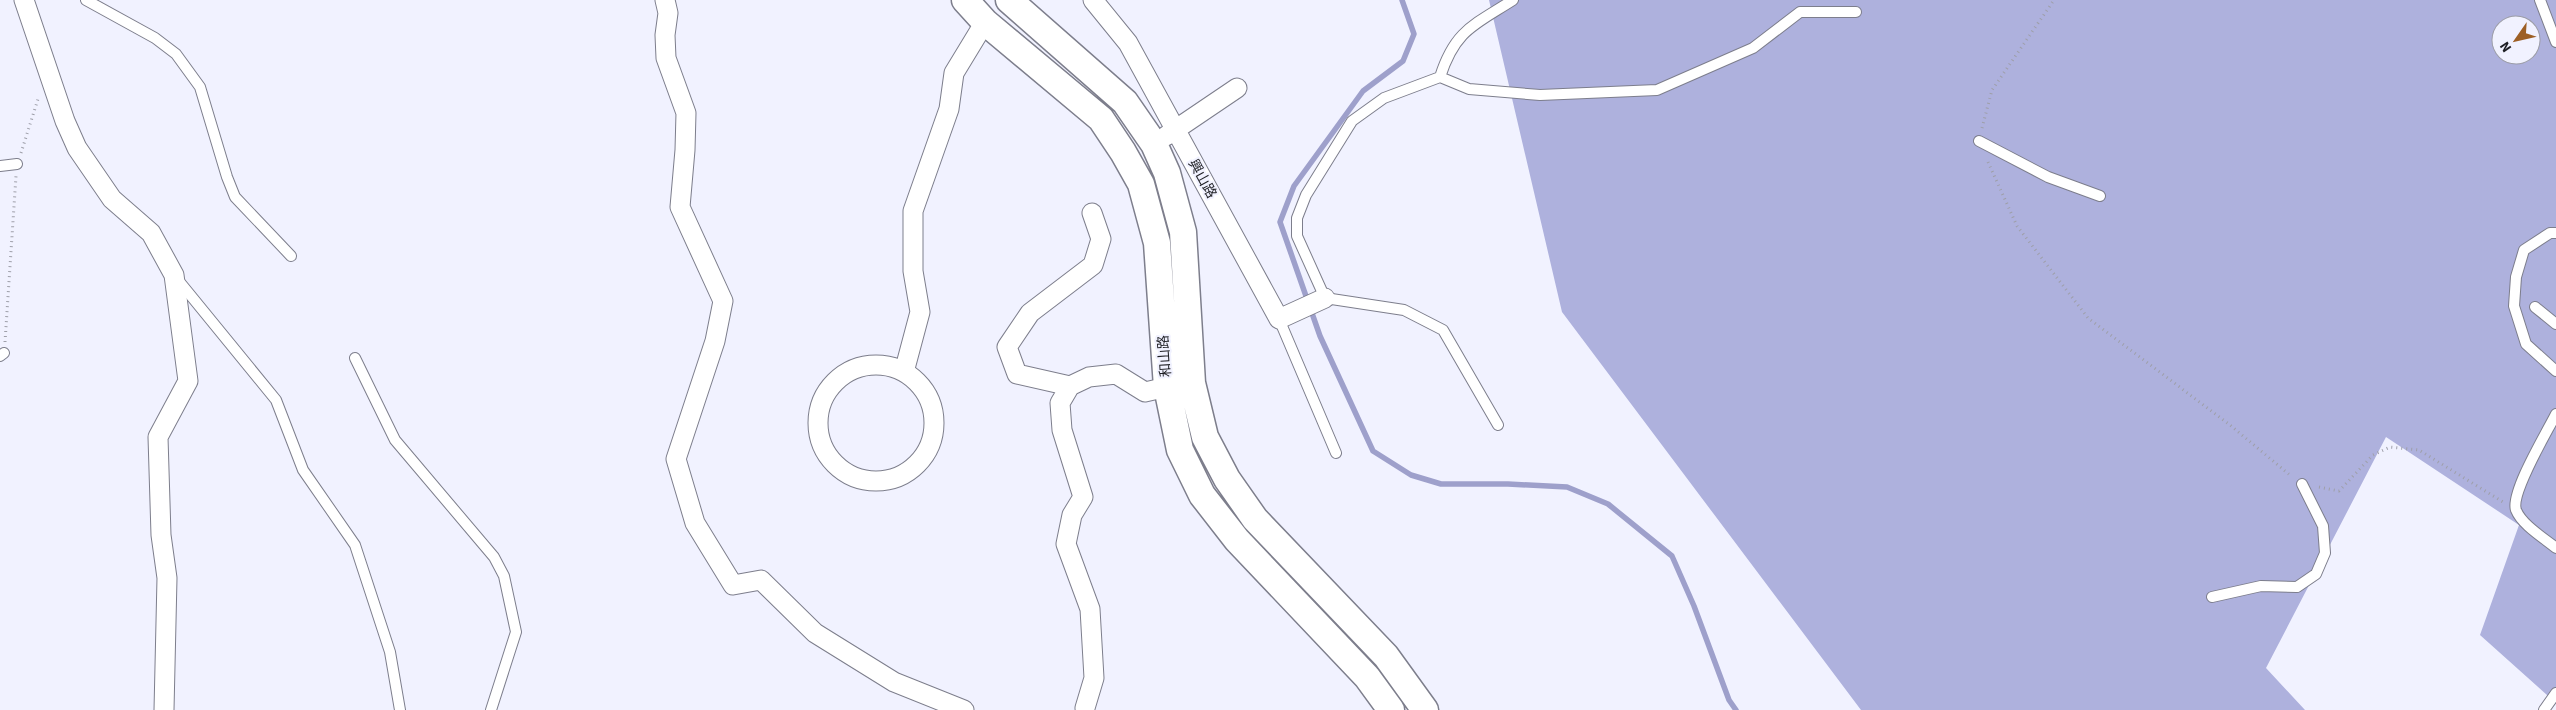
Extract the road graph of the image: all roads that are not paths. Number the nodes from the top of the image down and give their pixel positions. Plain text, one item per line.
1 (24, 0) edge
2 (86, 0) edge
3 (665, 0) edge
4 (964, 0) edge
5 (1009, 0) edge
6 (1094, 0) edge
7 (1513, 0) edge
8 (2540, 0) edge
9 (1856, 12) dead end
10 (986, 22) junction
11 (2556, 42) edge
12 (1440, 77) junction
13 (1237, 88) dead end
14 (1165, 137) junction
15 (1979, 141) road end
16 (17, 164) road end
17 (0, 166) edge
18 (2100, 196) dead end
19 (1092, 213) dead end
20 (2556, 233) edge
21 (291, 256) dead end
22 (174, 275) junction
23 (1326, 298) junction
24 (2534, 307) dead end
25 (1279, 319) junction
26 (2556, 324) edge
27 (355, 358) dead end
28 (2556, 371) edge
29 (904, 372) junction
30 (1070, 386) junction
31 (1166, 387) junction
32 (2556, 414) edge
33 (1498, 425) dead end
34 (1336, 453) dead end
35 (2302, 484) road end
36 (2556, 548) edge
37 (2212, 597) dead end
38 (2556, 692) edge
39 (1085, 708) dead end
40 (164, 710) edge
41 (400, 710) edge
42 (491, 710) edge
43 (964, 710) edge
44 (1391, 710) edge
45 (1425, 710) edge
46 (2544, 710) edge

1 - 22 street
2 - 21 lane
3 - 43 street
4 - 10 main road, 和山路
5 - 14 main road, 和山路
6 - 14 street, 興山路
7 - 12 lane
8 - 11 lane
9 - 12 lane
10 - 29 street
10 - 31 main road, 和山路
12 - 23 lane
13 - 14 street
14 - 25 street, 興山路
14 - 45 main road, 和山路
15 - 18 lane
16 - 17 lane
19 - 30 street
20 - 28 lane
22 - 40 street
22 - 41 lane
23 - 25 street
23 - 33 lane
24 - 26 lane
25 - 34 lane
27 - 42 lane
29 - 29 street
30 - 31 street
30 - 39 street
31 - 44 main road, 和山路
32 - 36 lane
35 - 37 lane
38 - 46 lane

